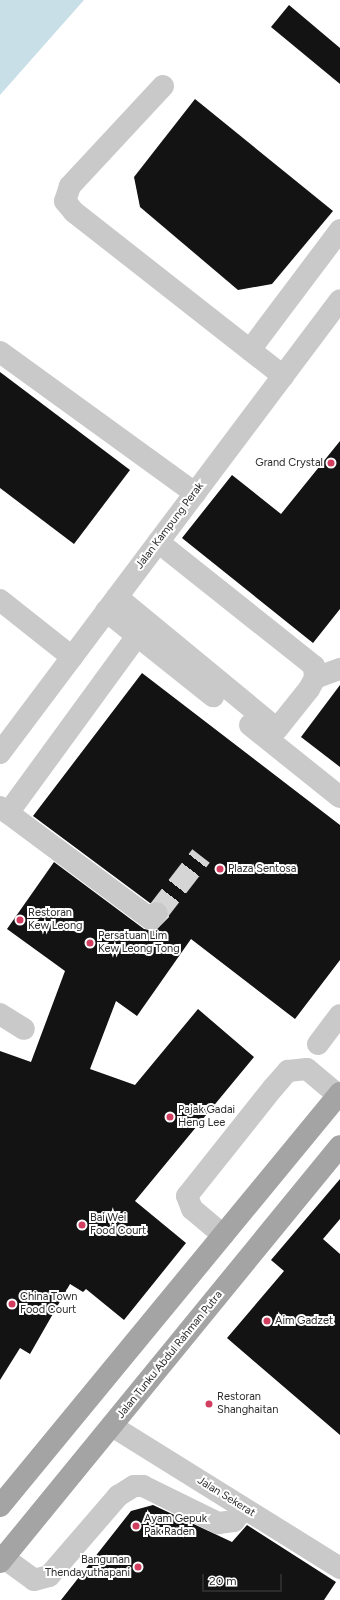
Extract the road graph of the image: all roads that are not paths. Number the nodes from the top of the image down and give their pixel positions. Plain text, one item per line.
1 (163, 86) dead end
2 (340, 230) edge
3 (340, 300) edge
4 (250, 350) junction
5 (0, 352) edge
6 (283, 376) junction
7 (195, 493) junction
8 (158, 542) junction
9 (0, 600) edge
10 (112, 604) junction
11 (137, 636) junction
12 (72, 657) junction
13 (340, 669) edge
14 (315, 678) junction
15 (277, 729) junction
16 (0, 753) edge
17 (340, 782) edge
18 (340, 797) edge
19 (4, 810) edge
20 (154, 916) dead end
21 (0, 1014) edge
22 (340, 1015) edge
23 (24, 1029) dead end
24 (318, 1044) dead end
25 (339, 1094) edge
26 (340, 1146) edge
27 (223, 1235) junction
28 (112, 1426) junction
29 (0, 1506) edge
30 (243, 1508) junction
31 (2, 1560) edge
32 (340, 1568) edge

1 - 4 street
2 - 4 street
3 - 6 street, Jalan Kampung Perak
4 - 6 street
5 - 7 street
6 - 7 street, Jalan Kampung Perak
7 - 8 street, Jalan Kampung Perak
8 - 10 street, Jalan Kampung Perak
8 - 14 street
9 - 12 street
10 - 11 street
10 - 12 street, Jalan Kampung Perak
10 - 15 street
11 - 18 street
11 - 19 street
12 - 16 street, Jalan Kampung Perak
13 - 14 street
14 - 15 street
15 - 17 street
19 - 20 street
21 - 23 street
22 - 24 street
25 - 27 main road
25 - 27 street
26 - 28 main road, Jalan Tunku Abdul Rahman Putra
27 - 29 main road
28 - 30 street, Jalan Sekerat
28 - 31 main road, Jalan Tunku Abdul Rahman Putra
30 - 31 street
30 - 32 street, Jalan Sekerat

